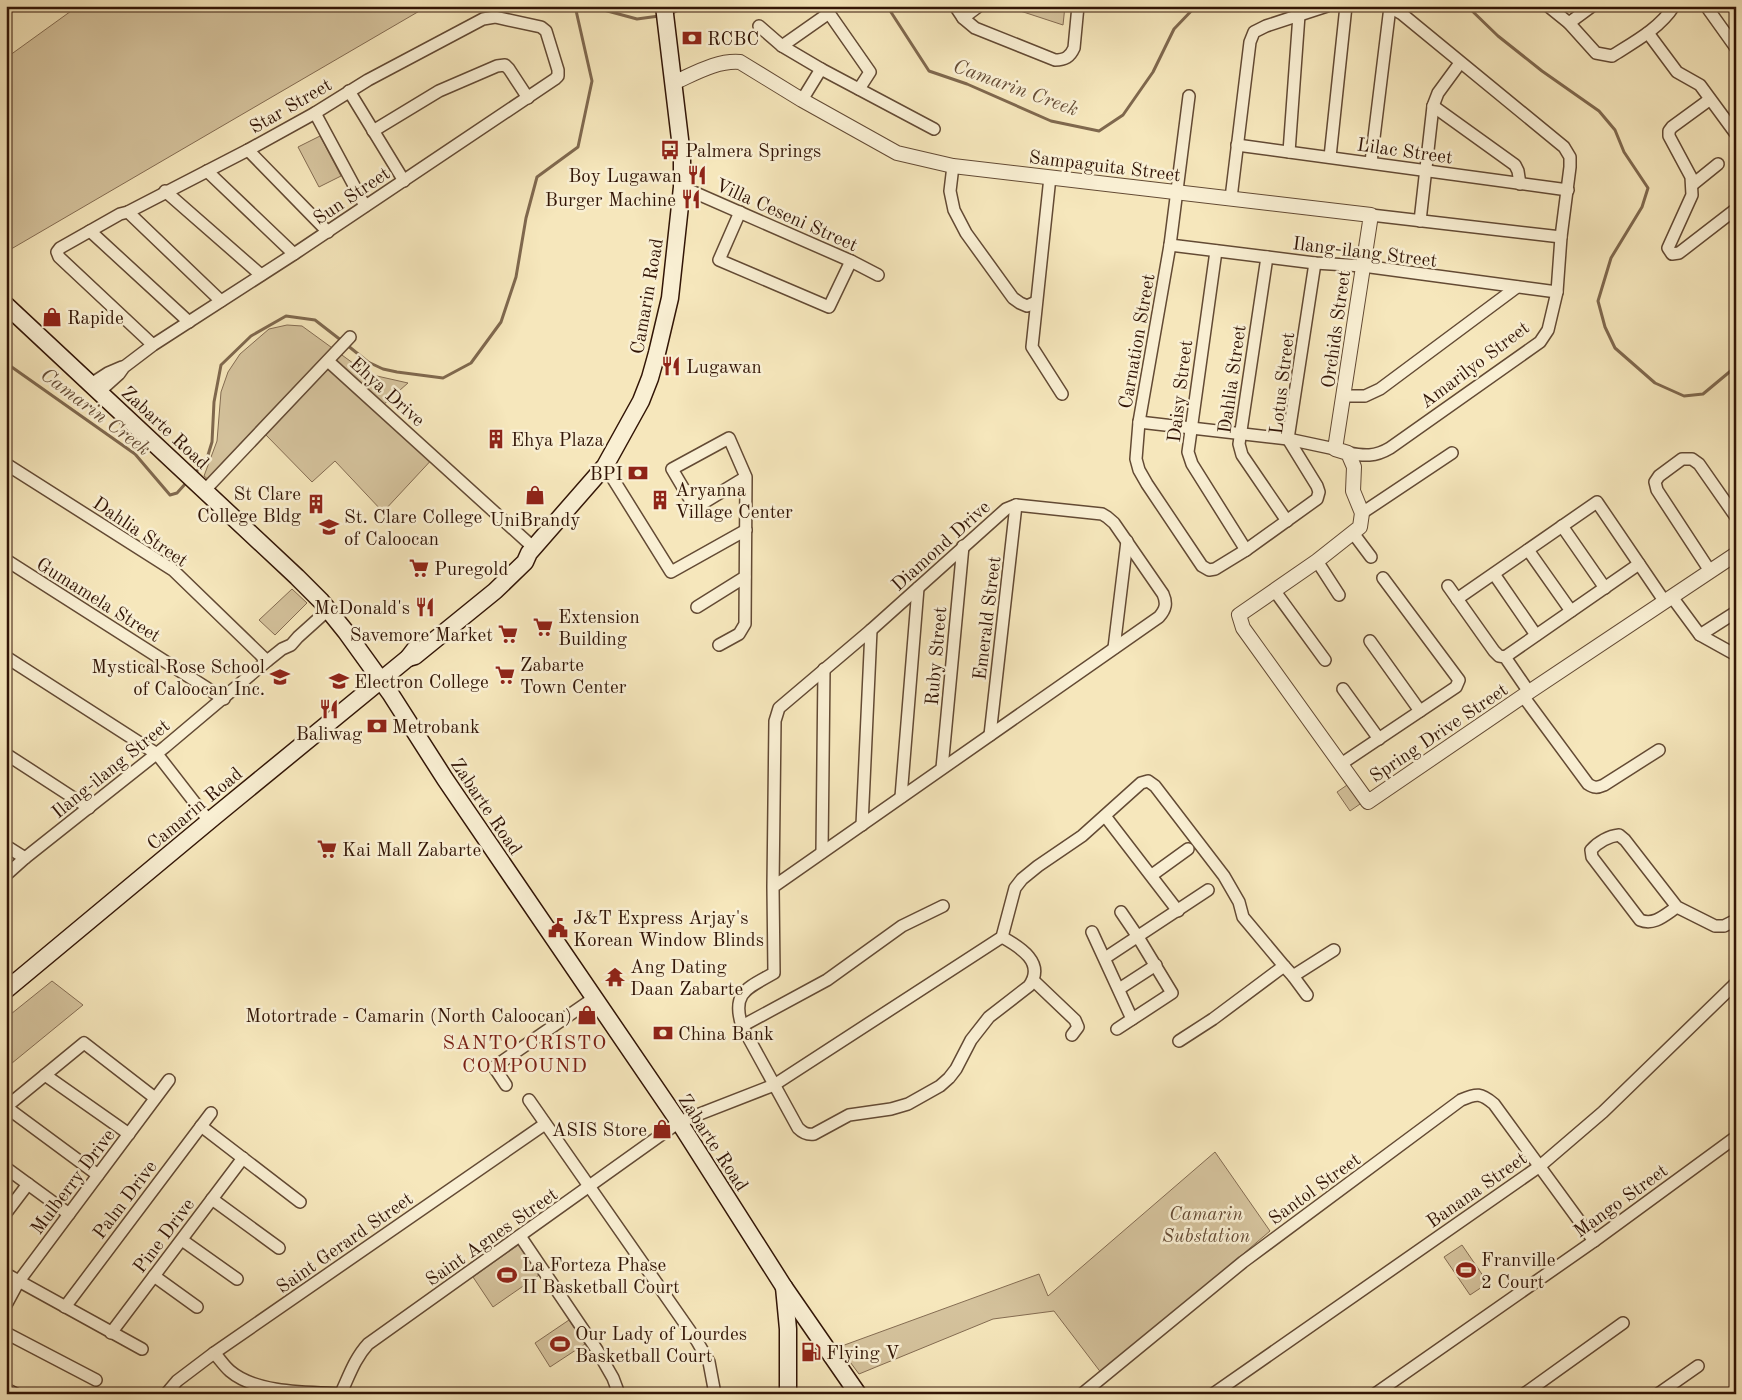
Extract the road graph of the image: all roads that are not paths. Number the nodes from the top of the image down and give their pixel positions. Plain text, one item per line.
1 (664, 6) edge
2 (955, 6) edge
3 (979, 6) edge
4 (1078, 6) edge
5 (1327, 6) edge
6 (1346, 6) edge
7 (1548, 6) edge
8 (1592, 6) edge
9 (1674, 6) edge
10 (1706, 6) edge
11 (1389, 7) edge
12 (826, 9) edge
13 (1299, 15) junction
14 (963, 18) junction
15 (1569, 23) junction
16 (759, 26) dead end
17 (546, 31) joint
18 (1648, 33) junction
19 (782, 46) junction
20 (1736, 48) edge
21 (1460, 63) junction
22 (820, 69) junction
23 (673, 82) junction
24 (859, 89) junction
25 (349, 92) junction
26 (1189, 96) dead end
27 (528, 98) junction
28 (802, 100) junction
29 (1709, 100) junction
30 (1433, 106) junction
31 (315, 113) junction
32 (934, 129) dead end
33 (373, 131) junction
34 (1736, 134) edge
35 (1237, 145) junction
36 (248, 150) junction
37 (1289, 152) junction
38 (1330, 157) junction
39 (1371, 162) junction
40 (1718, 164) dead end
41 (953, 166) junction
42 (1425, 170) junction
43 (207, 171) junction
44 (1050, 177) junction
45 (404, 181) junction
46 (1520, 184) junction
47 (1692, 185) junction
48 (682, 187) junction
49 (1568, 190) junction
50 (165, 192) junction
51 (1176, 192) junction
52 (1231, 198) junction
53 (365, 206) junction
54 (1736, 209) edge
55 (128, 212) junction
56 (740, 212) junction
57 (1371, 215) junction
58 (1420, 221) junction
59 (90, 230) junction
60 (328, 232) junction
61 (1561, 237) junction
62 (1170, 245) junction
63 (1216, 251) junction
64 (294, 254) junction
65 (1267, 257) junction
66 (851, 261) junction
67 (1315, 263) junction
68 (1363, 266) junction
69 (262, 275) junction
70 (878, 275) dead end
71 (1517, 287) junction
72 (1557, 292) junction
73 (221, 301) junction
74 (1036, 302) junction
75 (6, 305) edge
76 (188, 322) junction
77 (350, 337) dead end
78 (153, 344) junction
79 (332, 357) junction
80 (95, 388) junction
81 (1062, 394) dead end
82 (1344, 396) junction
83 (1140, 422) junction
84 (1191, 428) junction
85 (1239, 433) junction
86 (1288, 439) junction
87 (1341, 451) junction
88 (1452, 453) dead end
89 (6, 464) edge
90 (605, 466) junction
91 (746, 477) junction
92 (205, 490) junction
93 (1016, 505) junction
94 (1362, 513) junction
95 (1736, 517) edge
96 (1288, 521) junction
97 (1562, 526) junction
98 (746, 530) junction
99 (1353, 533) junction
100 (1127, 542) junction
101 (963, 546) junction
102 (1246, 550) junction
103 (1528, 550) junction
104 (532, 551) junction
105 (1736, 554) edge
106 (1371, 558) dead end
107 (6, 560) edge
108 (1317, 561) junction
109 (1639, 564) junction
110 (1710, 571) junction
111 (1494, 574) junction
112 (745, 577) junction
113 (1383, 578) dead end
114 (1448, 586) dead end
115 (918, 588) junction
116 (1605, 588) junction
117 (1274, 590) junction
118 (1339, 595) dead end
119 (1457, 599) junction
120 (1669, 599) junction
121 (697, 607) dead end
122 (328, 610) junction
123 (1570, 611) junction
124 (1736, 612) edge
125 (871, 630) junction
126 (1536, 635) junction
127 (1700, 635) junction
128 (1370, 641) dead end
129 (719, 646) dead end
130 (1114, 648) junction
131 (1736, 655) edge
132 (6, 657) edge
133 (1505, 657) junction
134 (1325, 660) dead end
135 (267, 661) junction
136 (824, 669) junction
137 (380, 680) junction
138 (1344, 688) dead end
139 (1526, 694) junction
140 (224, 699) junction
141 (1420, 711) junction
142 (990, 735) junction
143 (1379, 739) junction
144 (1659, 750) dead end
145 (6, 754) edge
146 (157, 754) junction
147 (1341, 764) junction
148 (942, 768) junction
149 (901, 797) junction
150 (89, 808) junction
151 (1105, 816) junction
152 (211, 819) junction
153 (862, 825) junction
154 (6, 846) edge
155 (1188, 849) dead end
156 (822, 852) junction
157 (26, 858) junction
158 (6, 875) edge
159 (1152, 875) junction
160 (772, 887) junction
161 (1208, 890) dead end
162 (942, 906) dead end
163 (1677, 907) junction
164 (1178, 911) junction
165 (1121, 912) dead end
166 (1736, 920) edge
167 (1092, 932) dead end
168 (1002, 937) junction
169 (1138, 937) junction
170 (1334, 950) dead end
171 (1105, 958) junction
172 (1156, 965) junction
173 (1284, 966) junction
174 (1293, 976) junction
175 (1034, 980) junction
176 (1735, 986) edge
177 (1119, 989) junction
178 (6, 990) edge
179 (1307, 995) dead end
180 (594, 998) junction
181 (1132, 1019) junction
182 (742, 1026) junction
183 (1117, 1029) dead end
184 (1072, 1035) dead end
185 (1179, 1041) dead end
186 (45, 1074) junction
187 (168, 1080) dead end
188 (506, 1085) dead end
189 (774, 1085) junction
190 (155, 1098) junction
191 (529, 1100) dead end
192 (6, 1107) edge
193 (211, 1112) dead end
194 (679, 1122) junction
195 (546, 1124) junction
196 (200, 1126) junction
197 (129, 1134) junction
198 (1736, 1137) edge
199 (243, 1158) junction
200 (1540, 1166) junction
201 (6, 1168) edge
202 (98, 1175) junction
203 (28, 1184) junction
204 (589, 1187) junction
205 (212, 1199) junction
206 (300, 1202) dead end
207 (6, 1213) edge
208 (69, 1214) junction
209 (520, 1236) junction
210 (182, 1240) junction
211 (1594, 1241) junction
212 (279, 1248) dead end
213 (6, 1274) edge
214 (154, 1276) junction
215 (237, 1279) dead end
216 (19, 1281) junction
217 (784, 1287) junction
218 (6, 1305) edge
219 (65, 1307) junction
220 (197, 1307) dead end
221 (1623, 1324) dead end
222 (6, 1333) edge
223 (111, 1333) junction
224 (142, 1349) dead end
225 (214, 1353) junction
226 (1698, 1366) dead end
227 (96, 1380) dead end
228 (6, 1389) edge
229 (341, 1393) edge
230 (16, 1394) edge
231 (166, 1394) edge
232 (349, 1394) edge
233 (619, 1394) edge
234 (715, 1394) edge
235 (788, 1394) edge
236 (858, 1394) edge
237 (1082, 1394) edge
238 (1213, 1394) edge
239 (1375, 1394) edge
240 (1524, 1394) edge
241 (1658, 1394) edge

1 - 23 main road, Camarin Road
2 - 14 street
3 - 14 street
4 - 14 street
5 - 13 street
6 - 38 street
7 - 15 street
8 - 15 street
9 - 18 street
10 - 20 street
11 - 21 street, Amarilyo Street
11 - 39 street
12 - 19 street
12 - 24 street
13 - 35 street
13 - 37 street
15 - 18 street
16 - 19 street
17 - 25 street, Star Street
17 - 27 street, Sun Street
18 - 29 street
19 - 22 street
21 - 30 street
21 - 49 street, Amarilyo Street
22 - 24 street
22 - 28 street
23 - 28 street, Sampaguita Street
23 - 48 main road, Camarin Road
24 - 32 street
25 - 31 street, Star Street
25 - 33 street
26 - 51 street, Carnation Street
27 - 33 street
27 - 45 street, Sun Street
28 - 41 street, Sampaguita Street
29 - 34 street
29 - 47 street
30 - 42 street
30 - 46 street
31 - 36 street, Star Street
31 - 53 street
33 - 45 street
35 - 37 street, Lilac Street
35 - 52 street
36 - 43 street, Star Street
36 - 60 street
37 - 38 street, Lilac Street
38 - 39 street, Lilac Street
39 - 42 street, Lilac Street
40 - 47 street
41 - 44 street, Sampaguita Street
41 - 74 street
42 - 46 street, Lilac Street
42 - 58 street
43 - 50 street, Star Street
43 - 64 street
44 - 51 street, Sampaguita Street
44 - 74 street
45 - 53 street, Sun Street
46 - 49 street, Lilac Street
47 - 54 street
48 - 56 street, Villa Ceseni Street
48 - 90 main road, Camarin Road
49 - 61 street, Amarilyo Street
50 - 55 street, Star Street
50 - 69 street
51 - 52 street, Sampaguita Street
51 - 62 street, Carnation Street
52 - 57 street, Sampaguita Street
53 - 60 street, Sun Street
55 - 59 street, Star Street
55 - 73 street
56 - 66 street, Villa Ceseni Street
56 - 66 street
57 - 58 street, Sampaguita Street
57 - 68 street, Orchids Street
58 - 61 street, Sampaguita Street
59 - 76 street
59 - 78 street, Star Street
60 - 64 street, Sun Street
61 - 72 street, Amarilyo Street
62 - 63 street, Ilang-ilang Street
62 - 83 street, Carnation Street
63 - 65 street, Ilang-ilang Street
63 - 84 street, Daisy Street
64 - 69 street, Sun Street
65 - 67 street, Ilang-ilang Street
65 - 85 street, Dahlia Street
66 - 70 street, Villa Ceseni Street
67 - 68 street, Ilang-ilang Street
67 - 86 street, Lotus Street
68 - 71 street, Ilang-ilang Street
68 - 82 street, Orchids Street
69 - 73 street, Sun Street
71 - 72 street, Ilang-ilang Street
71 - 82 street
72 - 87 street, Amarilyo Street
73 - 76 street, Sun Street
74 - 81 street
75 - 80 main road, Zabarte Road
76 - 78 street, Sun Street
77 - 79 street
78 - 80 street, Sun Street
79 - 92 street, Ehya Drive
79 - 104 street, Ehya Drive
80 - 92 main road, Zabarte Road
82 - 87 street, Orchids Street
83 - 84 street, Amarilyo Street
83 - 102 street, Carnation Street
84 - 85 street, Amarilyo Street
84 - 102 street, Daisy Street
85 - 86 street, Amarilyo Street
85 - 96 street, Dahlia Street
86 - 87 street, Amarilyo Street
86 - 96 street, Lotus Street
87 - 94 street, Orchids Street
88 - 94 street
89 - 135 street, Dahlia Street
90 - 98 street
90 - 104 main road, Camarin Road
91 - 91 street
91 - 98 street
92 - 122 main road, Zabarte Road
93 - 100 street, Diamond Drive
93 - 101 street, Diamond Drive
93 - 142 street, Emerald Street
94 - 99 street
95 - 110 street
96 - 102 street
97 - 103 street
97 - 109 street
97 - 116 street
98 - 112 street
99 - 106 street
99 - 108 street, Spring Drive Street
100 - 130 street
100 - 130 street, Diamond Drive
101 - 115 street, Diamond Drive
101 - 148 street, Ruby Street
103 - 111 street
103 - 123 street
104 - 137 main road, Camarin Road
105 - 110 street, Spring Drive Street
107 - 140 street, Gumamela Street
108 - 117 street, Spring Drive Street
108 - 118 street
109 - 116 street
109 - 120 street
110 - 120 street, Spring Drive Street
111 - 119 street
111 - 126 street
112 - 121 street
112 - 129 street
113 - 141 street
114 - 119 street
115 - 125 street, Diamond Drive
115 - 149 street
116 - 123 street
117 - 134 street
117 - 147 street, Spring Drive Street
119 - 133 street
120 - 127 street
120 - 139 street, Spring Drive Street
122 - 135 street, Ilang-ilang Street
122 - 137 main road, Zabarte Road
123 - 126 street
124 - 127 street
125 - 136 street, Diamond Drive
125 - 153 street
126 - 133 street
127 - 131 street
128 - 141 street
130 - 142 street, Diamond Drive
132 - 146 street
133 - 139 street
135 - 140 street, Ilang-ilang Street
136 - 156 street
136 - 160 street, Diamond Drive
137 - 152 main road, Camarin Road
137 - 180 main road, Zabarte Road
138 - 143 street
139 - 144 street
139 - 147 street, Spring Drive Street
140 - 146 street, Ilang-ilang Street
141 - 143 street
142 - 148 street, Diamond Drive
143 - 147 street
145 - 150 street
146 - 150 street, Ilang-ilang Street
146 - 152 street
148 - 149 street, Diamond Drive
149 - 153 street, Diamond Drive
150 - 157 street, Ilang-ilang Street
151 - 159 street
151 - 168 street
151 - 173 street
152 - 178 main road, Camarin Road
153 - 156 street, Diamond Drive
154 - 157 street
155 - 159 street
156 - 160 street, Diamond Drive
157 - 158 street, Ilang-ilang Street
159 - 164 street
160 - 182 street
161 - 164 street
162 - 182 street
163 - 163 street
163 - 166 street
164 - 169 street
165 - 169 street
167 - 171 street
168 - 175 street
168 - 189 street, Saint Agnes Street
169 - 171 street
169 - 172 street
170 - 174 street
171 - 177 street
172 - 177 street
172 - 181 street
173 - 174 street
173 - 185 street
174 - 179 street
175 - 184 street
175 - 189 street
176 - 200 street, Banana Street
177 - 181 street
180 - 188 street
180 - 194 main road, Zabarte Road
181 - 183 street
182 - 189 street
186 - 190 street
186 - 192 street
186 - 197 street
187 - 190 street, Mulberry Drive
189 - 194 street, Saint Agnes Street
190 - 197 street, Mulberry Drive
191 - 195 street
192 - 202 street
193 - 196 street, Palm Drive
194 - 204 street, Saint Agnes Street
194 - 217 main road, Zabarte Road
195 - 204 street
195 - 225 street, Saint Gerard Street
196 - 199 street
196 - 219 street, Palm Drive
197 - 202 street, Mulberry Drive
198 - 211 street, Mango Street
199 - 205 street, Pine Drive
199 - 206 street
200 - 211 street
200 - 237 street, Santol Street
200 - 238 street, Banana Street
201 - 203 street
202 - 208 street, Mulberry Drive
203 - 207 street
203 - 208 street
204 - 209 street, Saint Agnes Street
204 - 234 street
205 - 210 street, Pine Drive
205 - 212 street
208 - 216 street, Mulberry Drive
209 - 229 street, Saint Agnes Street
209 - 233 street
210 - 214 street, Pine Drive
210 - 215 street
211 - 239 street, Mango Street
213 - 216 street
214 - 220 street
214 - 223 street, Pine Drive
216 - 218 street, Mulberry Drive
216 - 219 street
217 - 235 main road
217 - 236 main road, Zabarte Road
219 - 223 street
221 - 240 street
222 - 227 street
223 - 224 street
225 - 229 street
225 - 231 street, Saint Gerard Street
226 - 241 street
228 - 230 street
229 - 232 street

